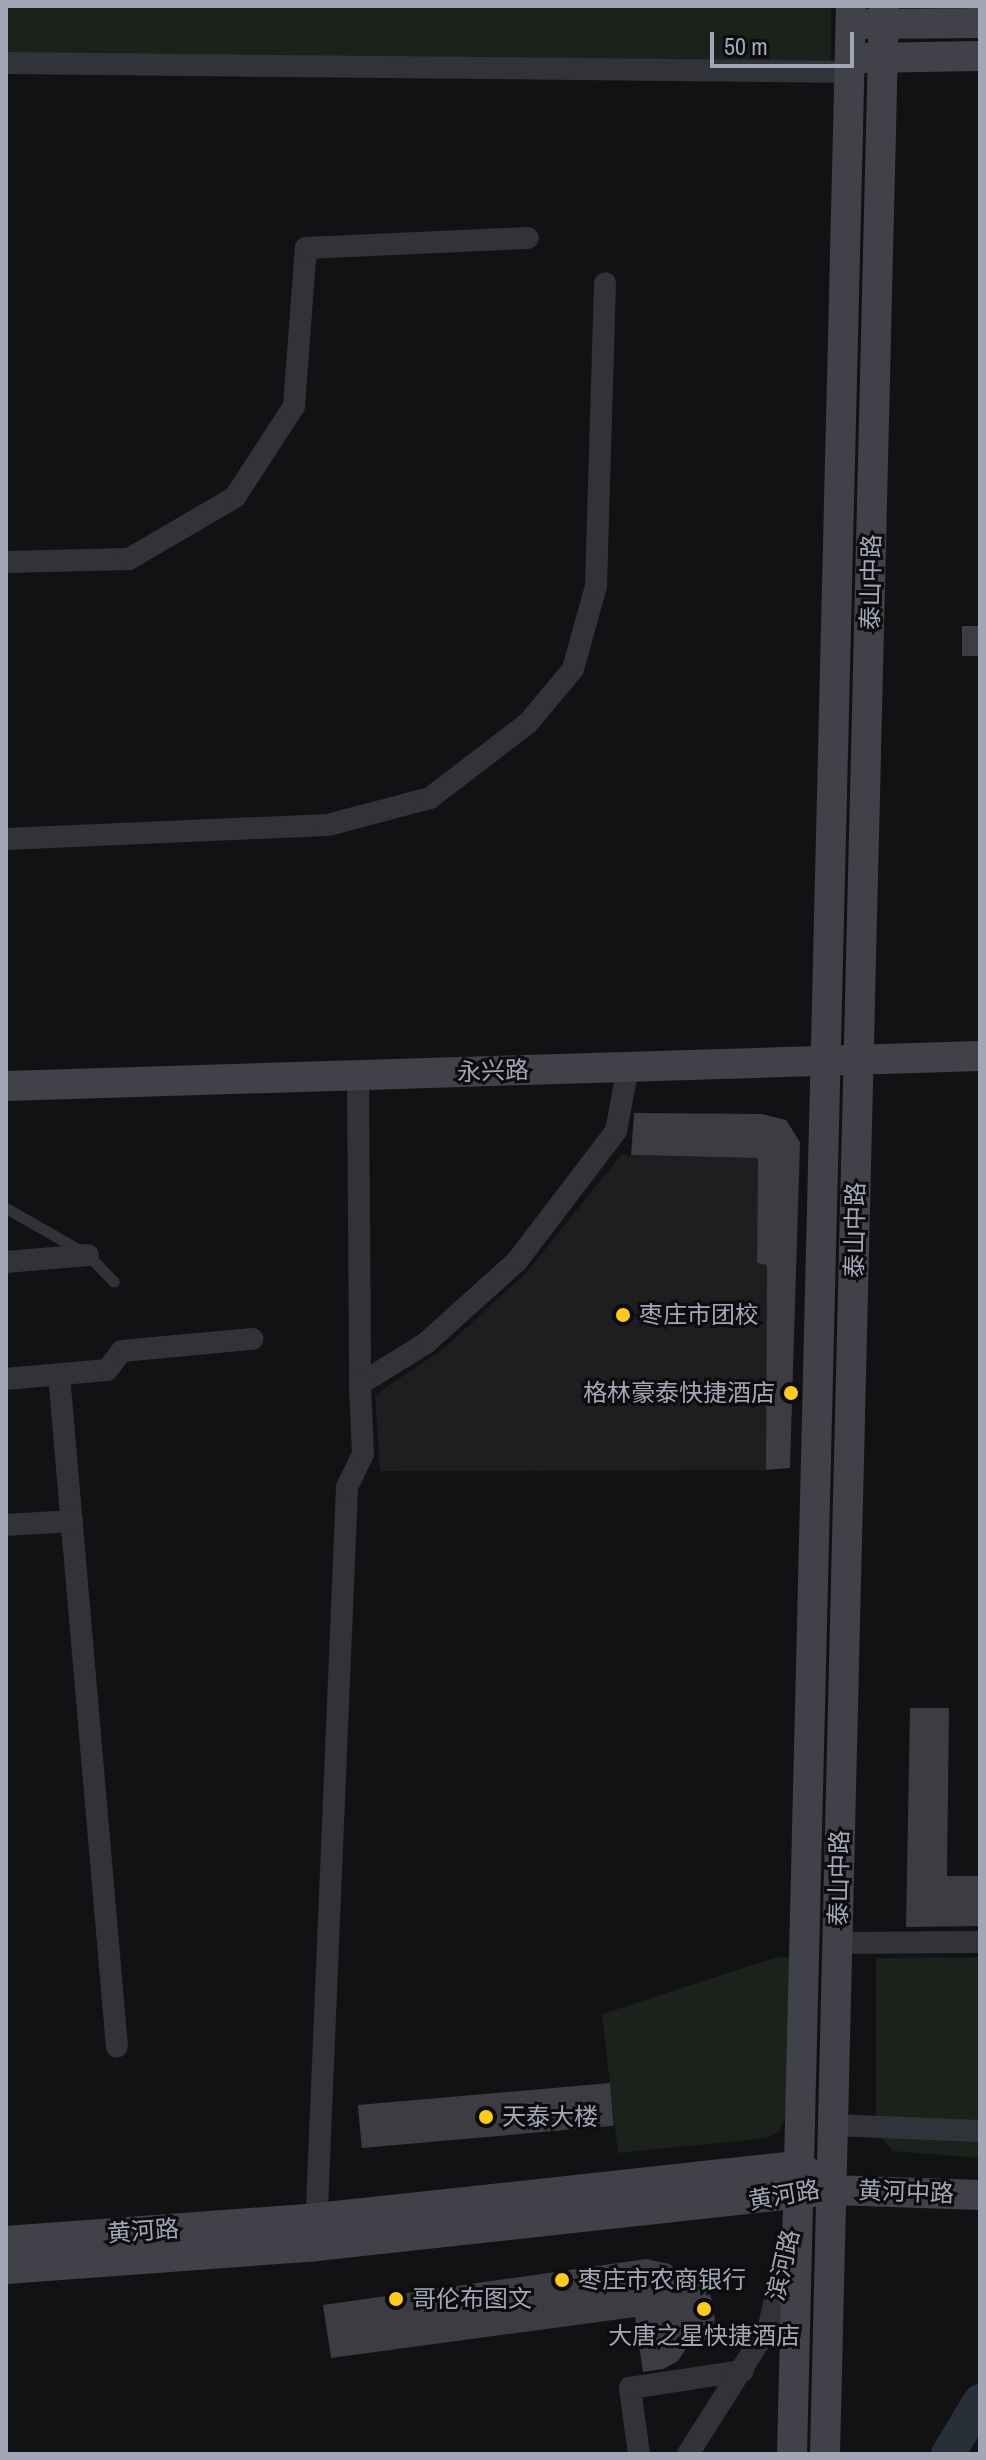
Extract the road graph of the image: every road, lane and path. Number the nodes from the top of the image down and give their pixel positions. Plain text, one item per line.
1 (851, 15) edge
2 (884, 15) edge
3 (980, 23) edge
4 (980, 56) edge
5 (883, 58) junction
6 (6, 63) edge
7 (851, 65) junction
8 (528, 238) dead end
9 (605, 283) dead end
10 (6, 562) edge
11 (6, 839) edge
12 (980, 1056) edge
13 (859, 1059) junction
14 (826, 1061) junction
15 (628, 1067) junction
16 (358, 1075) junction
17 (6, 1086) edge
18 (6, 1208) edge
19 (88, 1255) junction
20 (6, 1262) edge
21 (114, 1282) dead end
22 (252, 1339) dead end
23 (59, 1375) junction
24 (6, 1379) edge
25 (360, 1384) junction
26 (72, 1521) junction
27 (6, 1525) edge
28 (980, 1942) edge
29 (837, 1943) junction
30 (117, 2047) dead end
31 (833, 2125) junction
32 (980, 2131) edge
33 (799, 2166) junction
34 (831, 2190) junction
35 (980, 2195) edge
36 (798, 2197) junction
37 (316, 2232) junction
38 (6, 2241) edge
39 (6, 2269) edge
40 (743, 2371) junction
41 (792, 2440) edge
42 (639, 2454) edge
43 (688, 2454) edge
44 (825, 2454) edge

1 - 2 main road
1 - 7 main road, 泰山中路
2 - 3 main road
2 - 5 main road, 泰山中路
4 - 5 main road
5 - 7 main road
5 - 13 main road, 泰山中路
6 - 7 street
7 - 14 main road, 泰山中路
8 - 10 street
9 - 11 street
12 - 13 main road, 永兴路
13 - 14 main road, 永兴路
13 - 29 main road, 泰山中路
14 - 15 main road, 永兴路
14 - 33 main road, 泰山中路
15 - 16 main road, 永兴路
15 - 25 street
16 - 17 main road, 永兴路
16 - 25 street
18 - 19 lane
19 - 20 street
19 - 21 lane
22 - 23 street
23 - 24 street
23 - 26 street
25 - 37 street
26 - 27 street
26 - 30 street
28 - 29 street
29 - 31 main road, 泰山中路
31 - 32 street
31 - 34 main road, 泰山中路
33 - 34 main road, 黄河路
33 - 36 main road, 泰山中路
33 - 37 main road, 黄河路
34 - 35 main road, 黄河中路
34 - 36 main road, 黄河路
34 - 44 main road, 泰山中路
36 - 37 main road, 黄河路
36 - 40 street, 滨河路
36 - 41 main road, 泰山中路
37 - 38 main road, 黄河路
37 - 39 main road, 黄河路
40 - 42 street
40 - 43 street, 滨河路

